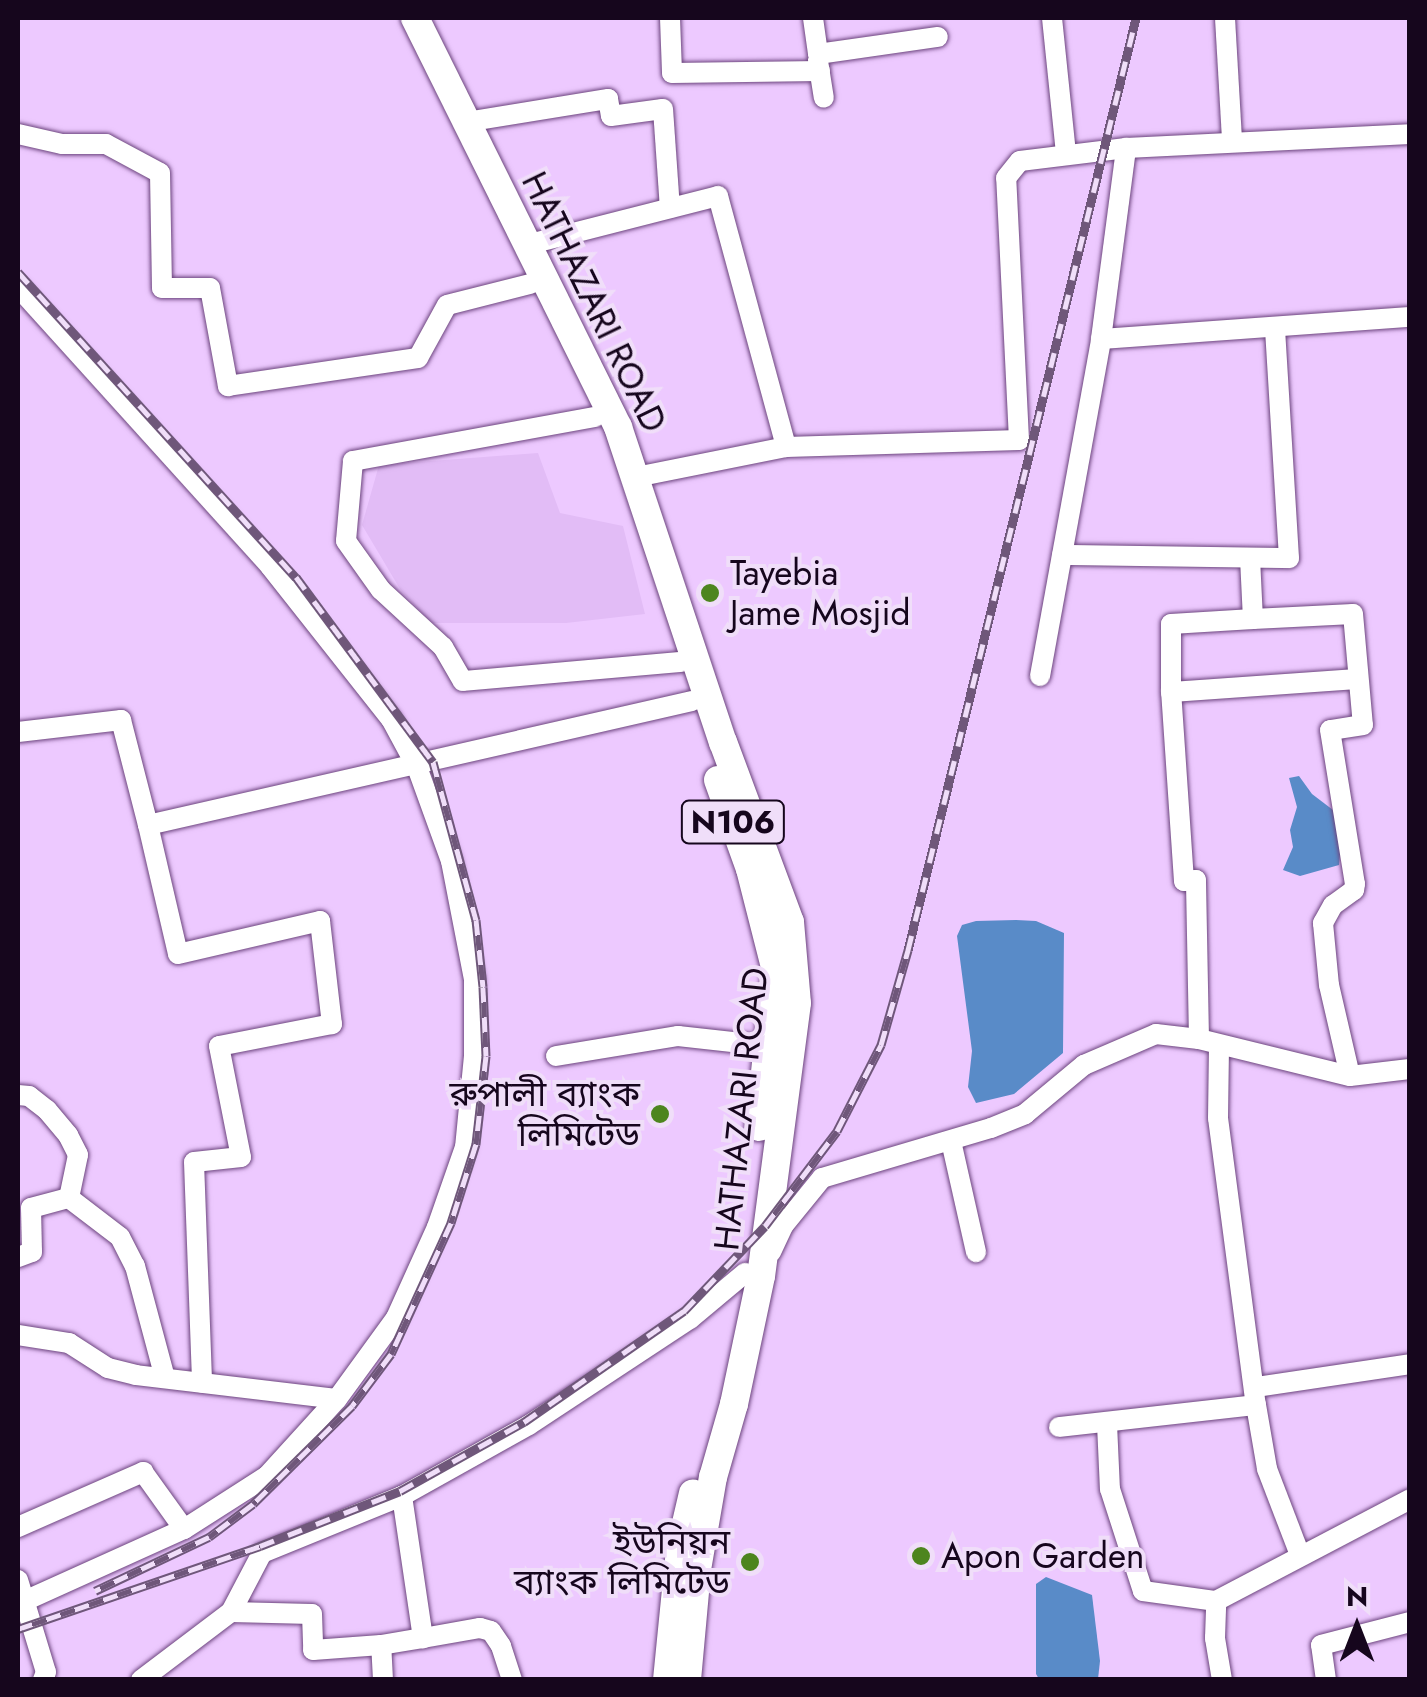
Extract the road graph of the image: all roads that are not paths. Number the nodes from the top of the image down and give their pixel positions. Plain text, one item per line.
1 (398, 18) edge
2 (414, 18) edge
3 (670, 18) edge
4 (813, 18) edge
5 (1052, 18) edge
6 (1224, 18) edge
7 (938, 36) dead end
8 (819, 62) junction
9 (824, 98) dead end
10 (466, 122) junction
11 (18, 134) edge
12 (1410, 134) edge
13 (1232, 141) junction
14 (1126, 148) junction
15 (1066, 153) junction
16 (670, 208) junction
17 (526, 245) junction
18 (530, 284) junction
19 (18, 287) edge
20 (1410, 316) edge
21 (1275, 328) junction
22 (1101, 339) junction
23 (595, 417) junction
24 (786, 447) junction
25 (636, 477) junction
26 (1062, 556) junction
27 (1250, 558) junction
28 (1253, 619) junction
29 (682, 662) junction
30 (1040, 676) dead end
31 (1358, 678) junction
32 (1171, 692) junction
33 (692, 701) junction
34 (18, 732) edge
35 (417, 767) junction
36 (148, 825) junction
37 (1198, 1039) junction
38 (768, 1046) junction
39 (1219, 1047) junction
40 (556, 1056) dead end
41 (1410, 1068) edge
42 (1350, 1076) junction
43 (18, 1095) edge
44 (952, 1141) junction
45 (69, 1198) junction
46 (976, 1252) dead end
47 (18, 1257) edge
48 (753, 1274) junction
49 (18, 1335) edge
50 (1410, 1364) edge
51 (165, 1378) junction
52 (202, 1383) junction
53 (1257, 1396) junction
54 (337, 1400) junction
55 (1106, 1424) junction
56 (1058, 1427) dead end
57 (402, 1496) junction
58 (1410, 1498) edge
59 (18, 1527) edge
60 (184, 1529) junction
61 (1300, 1554) junction
62 (18, 1580) edge
63 (1216, 1601) junction
64 (21, 1602) edge
65 (231, 1612) junction
66 (1410, 1622) edge
67 (423, 1638) junction
68 (381, 1644) junction
69 (43, 1680) edge
70 (141, 1680) edge
71 (382, 1680) edge
72 (512, 1680) edge
73 (666, 1680) edge
74 (687, 1680) edge
75 (1222, 1680) edge
76 (1326, 1680) edge

1 - 18 highway, HATHAZARI ROAD / N106
2 - 10 highway, HATHAZARI ROAD / N106
3 - 8 street
4 - 8 street
5 - 15 street
6 - 13 street
7 - 8 street
8 - 9 street
10 - 16 street
10 - 17 highway, HATHAZARI ROAD / N106
11 - 18 street
12 - 13 street
13 - 14 street
14 - 15 street
14 - 22 street
15 - 24 street
16 - 17 street
16 - 24 street
17 - 25 highway, HATHAZARI ROAD / N106
18 - 23 highway, HATHAZARI ROAD / N106
19 - 35 street
20 - 21 street
21 - 22 street
21 - 27 street
22 - 26 street
23 - 29 highway, HATHAZARI ROAD / N106
23 - 29 street
24 - 25 street
25 - 48 highway, HATHAZARI ROAD / N106
26 - 27 street
26 - 30 street
27 - 28 street
28 - 31 street
28 - 32 street
29 - 33 highway, HATHAZARI ROAD / N106
31 - 32 street
31 - 42 street
32 - 37 street
33 - 35 street
33 - 38 highway, HATHAZARI ROAD / N106
34 - 36 street
35 - 36 street
35 - 54 street
36 - 52 street
37 - 39 street
37 - 44 street
38 - 40 street
38 - 48 highway, HATHAZARI ROAD / N106
39 - 42 street
39 - 53 street
41 - 42 street
43 - 45 street
44 - 46 street
44 - 48 street
45 - 47 street
45 - 51 street
48 - 57 street
48 - 73 highway, HATHAZARI ROAD / N106
48 - 74 highway, HATHAZARI ROAD / N106
49 - 51 street
50 - 53 street
51 - 52 street
52 - 54 street
53 - 55 street
53 - 61 street
54 - 60 street
55 - 56 street
55 - 63 street
57 - 65 street
57 - 67 street
58 - 61 street
59 - 60 street
60 - 64 street
61 - 63 street
62 - 64 street
63 - 75 street
64 - 69 street
65 - 68 street
65 - 70 street
66 - 76 street
67 - 68 street
67 - 72 street
68 - 71 street

